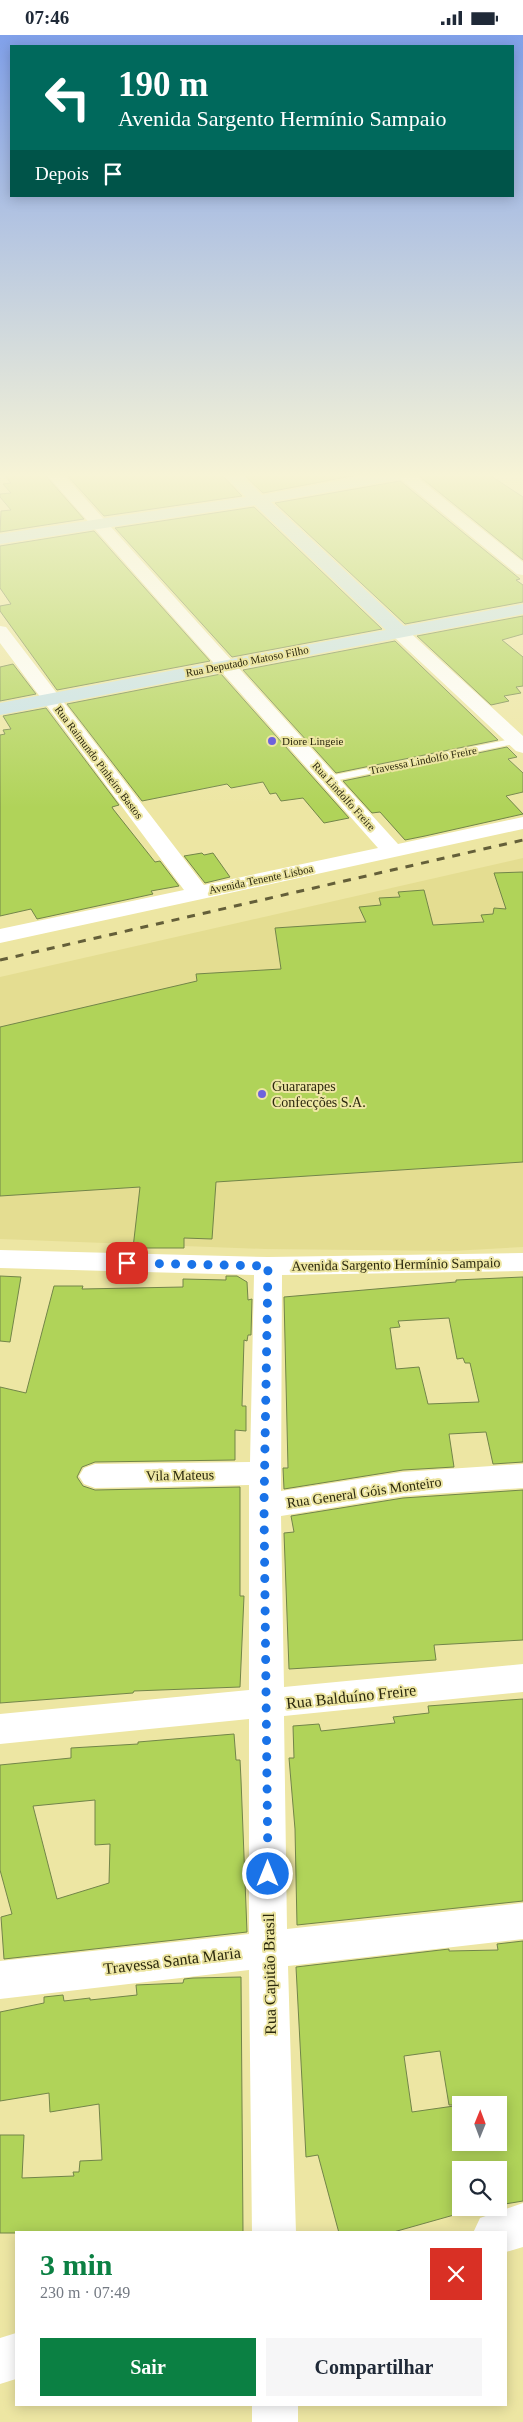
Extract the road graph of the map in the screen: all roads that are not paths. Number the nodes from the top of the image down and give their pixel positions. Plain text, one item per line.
1 (154, 585) edge
2 (349, 585) edge
3 (523, 609) edge
4 (0, 631) edge
5 (399, 632) junction
6 (227, 665) junction
7 (51, 700) junction
8 (0, 709) edge
9 (520, 744) edge
10 (329, 779) junction
11 (523, 823) edge
12 (394, 851) junction
13 (198, 893) junction
14 (0, 936) edge
15 (0, 1259) edge
16 (523, 1262) edge
17 (268, 1266) junction
18 (266, 1473) junction
19 (523, 1475) edge
20 (95, 1477) dead end
21 (264, 1506) junction
22 (523, 1678) edge
23 (266, 1704) junction
24 (0, 1729) edge
25 (523, 1921) edge
26 (268, 1949) junction
27 (0, 1980) edge
28 (523, 2225) edge
29 (274, 2231) edge
30 (502, 2231) edge
31 (15, 2357) edge
32 (0, 2361) edge
33 (275, 2406) edge
34 (275, 2422) edge

1 - 6 street, Rua Lindolfo Freire
2 - 5 street
3 - 5 street, Rua Deputado Matoso Filho
4 - 7 street, Rua Raimundo Pinheiro Bastos
5 - 6 street, Rua Deputado Matoso Filho
5 - 9 street
6 - 7 street, Rua Deputado Matoso Filho
6 - 10 street, Rua Lindolfo Freire
7 - 8 street, Rua Deputado Matoso Filho
7 - 13 street, Rua Raimundo Pinheiro Bastos
9 - 10 lane, Travessa Lindolfo Freire
10 - 12 street, Rua Lindolfo Freire
11 - 12 street, Avenida Tenente Lisboa
12 - 13 street, Avenida Tenente Lisboa
13 - 14 street, Avenida Tenente Lisboa
15 - 17 street, Avenida Sargento Hermínio Sampaio
16 - 17 street, Avenida Sargento Hermínio Sampaio
17 - 18 street, Rua Capitão Brasil
18 - 20 street, Vila Mateus
18 - 21 street, Rua Capitão Brasil
19 - 21 street, Rua General Góis Monteiro
21 - 23 street, Rua Capitão Brasil
22 - 23 street, Rua Balduíno Freire
23 - 24 street, Rua Balduíno Freire
23 - 26 street, Rua Capitão Brasil
25 - 26 street, Travessa Santa Maria
26 - 27 street, Travessa Santa Maria
26 - 29 street, Rua Capitão Brasil
28 - 30 street
31 - 32 street
33 - 34 street

